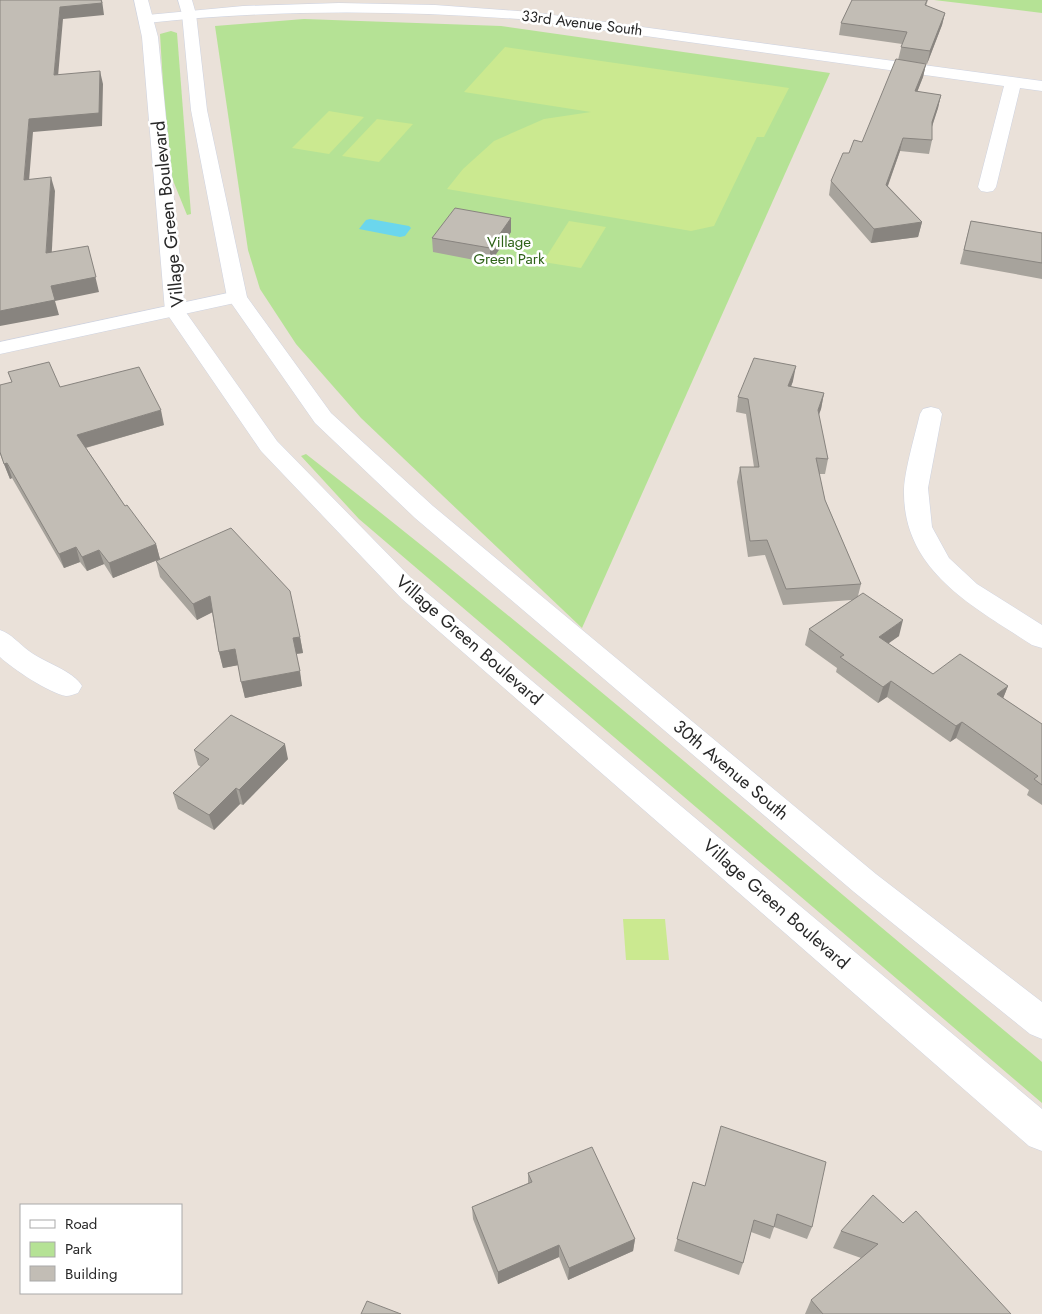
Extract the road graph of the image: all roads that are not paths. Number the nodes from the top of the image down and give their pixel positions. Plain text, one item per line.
1 (187, 7) edge
2 (144, 10) edge
3 (1013, 82) junction
4 (1042, 86) edge
5 (987, 187) dead end
6 (237, 297) junction
7 (175, 311) junction
8 (0, 348) edge
9 (931, 414) dead end
10 (1042, 638) edge
11 (0, 640) edge
12 (68, 686) dead end
13 (1042, 1023) edge
14 (1042, 1133) edge

1 - 2 street, 33rd Avenue South
1 - 3 street, 33rd Avenue South
1 - 6 street
2 - 7 street, Village Green Boulevard
3 - 4 street, 33rd Avenue South
3 - 5 street
6 - 7 street
6 - 13 street, 30th Avenue South
7 - 8 street
7 - 14 street, Village Green Boulevard
9 - 10 street
11 - 12 street

